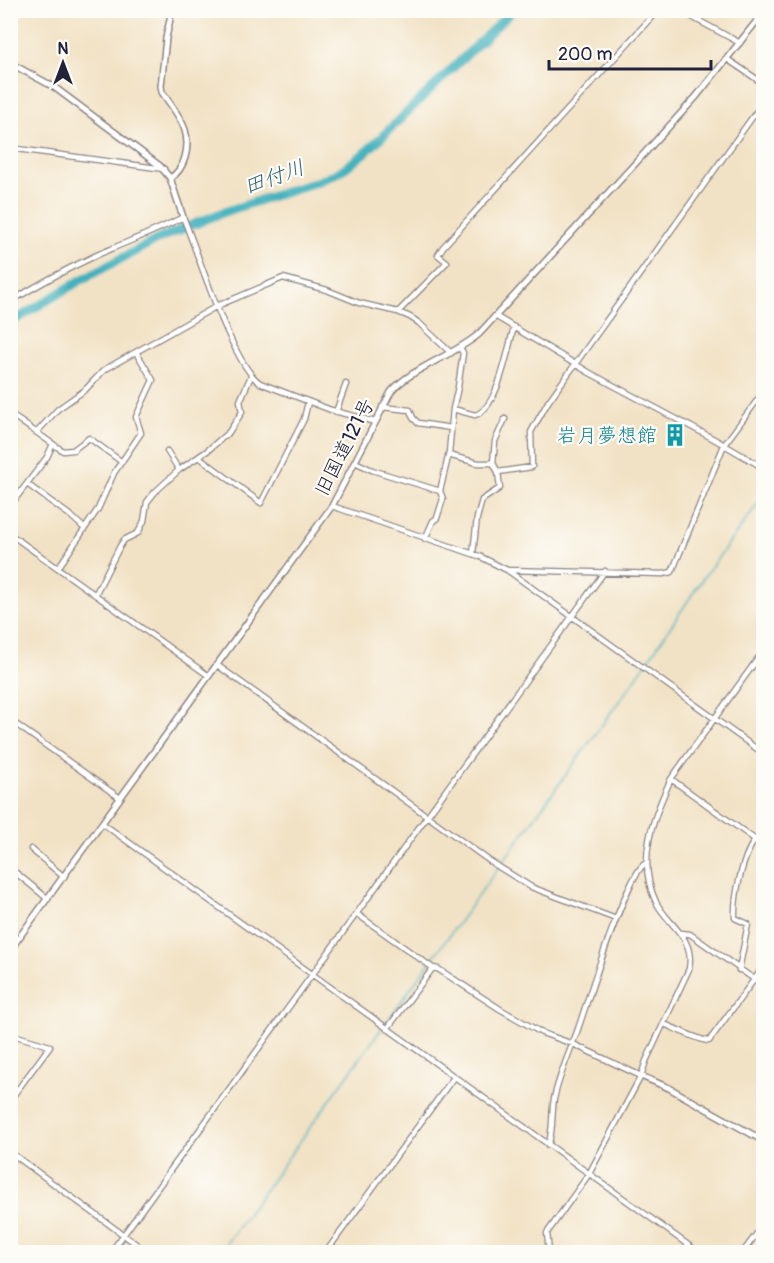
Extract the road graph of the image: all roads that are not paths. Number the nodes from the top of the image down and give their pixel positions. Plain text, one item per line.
1 (172, 10) edge
2 (658, 10) edge
3 (679, 10) edge
4 (764, 12) edge
5 (740, 43) junction
6 (727, 59) junction
7 (10, 63) edge
8 (764, 84) edge
9 (764, 101) edge
10 (10, 148) edge
11 (164, 169) junction
12 (170, 178) junction
13 (184, 219) junction
14 (10, 302) edge
15 (217, 306) junction
16 (398, 312) junction
17 (495, 316) junction
18 (514, 327) junction
19 (460, 348) junction
20 (136, 352) junction
21 (451, 353) junction
22 (575, 365) junction
23 (251, 376) junction
24 (346, 384) dead end
25 (764, 391) edge
26 (308, 402) junction
27 (382, 407) junction
28 (453, 409) junction
29 (336, 412) junction
30 (10, 414) edge
31 (505, 419) dead end
32 (375, 422) junction
33 (451, 428) junction
34 (37, 432) junction
35 (53, 444) junction
36 (724, 445) junction
37 (167, 451) dead end
38 (448, 455) junction
39 (199, 457) junction
40 (122, 462) junction
41 (355, 462) junction
42 (493, 463) junction
43 (764, 468) edge
44 (179, 470) junction
45 (498, 472) junction
46 (27, 484) junction
47 (440, 491) junction
48 (10, 506) edge
49 (332, 507) junction
50 (84, 528) junction
51 (10, 534) edge
52 (425, 539) junction
53 (473, 554) junction
54 (58, 568) junction
55 (507, 570) junction
56 (605, 572) junction
57 (95, 595) junction
58 (572, 617) junction
59 (764, 650) edge
60 (217, 665) junction
61 (209, 676) junction
62 (715, 719) junction
63 (10, 720) edge
64 (764, 754) edge
65 (671, 779) junction
66 (120, 798) junction
67 (427, 816) junction
68 (102, 823) junction
69 (755, 840) junction
70 (764, 846) edge
71 (31, 849) dead end
72 (646, 864) junction
73 (10, 868) edge
74 (64, 877) junction
75 (48, 899) junction
76 (357, 914) junction
77 (616, 919) junction
78 (681, 933) junction
79 (10, 950) edge
80 (430, 966) junction
81 (764, 966) edge
82 (739, 970) junction
83 (312, 975) junction
84 (754, 979) junction
85 (664, 1024) junction
86 (387, 1029) junction
87 (10, 1034) edge
88 (573, 1044) junction
89 (641, 1076) junction
90 (454, 1077) junction
91 (10, 1100) edge
92 (764, 1141) edge
93 (548, 1145) junction
94 (10, 1152) edge
95 (589, 1174) junction
96 (764, 1224) edge
97 (124, 1235) junction
98 (111, 1252) edge
99 (147, 1252) edge
100 (326, 1252) edge
101 (549, 1252) edge
102 (698, 1252) edge
103 (743, 1252) edge

1 - 12 street
2 - 16 street
3 - 5 street
4 - 5 street, 旧国道121号
5 - 6 street, 旧国道121号
6 - 8 street
6 - 17 street, 旧国道121号
7 - 11 street
9 - 22 street
10 - 11 street
11 - 12 street
12 - 13 street
13 - 14 street
13 - 15 street
15 - 16 street
15 - 20 street
15 - 23 street
16 - 21 street
17 - 18 street
17 - 19 street, 旧国道121号
18 - 22 street
18 - 28 street
19 - 21 street, 旧国道121号
19 - 28 street
20 - 34 street
20 - 40 street
21 - 27 street, 旧国道121号
22 - 36 street
22 - 45 street
23 - 26 street
23 - 39 street
24 - 29 street
25 - 36 street
26 - 29 street
26 - 39 street
27 - 32 street, 旧国道121号
27 - 33 street
28 - 33 street
29 - 32 street
30 - 34 street
31 - 42 street
32 - 41 street, 旧国道121号
33 - 38 street
34 - 35 street
35 - 40 street
35 - 46 street
36 - 43 street
36 - 56 street
37 - 44 street
38 - 42 street
38 - 47 street
39 - 44 street
40 - 50 street
41 - 47 street
41 - 49 street, 旧国道121号
42 - 45 street
44 - 57 street
45 - 53 street
46 - 48 street
46 - 50 street
47 - 52 street
49 - 52 street
49 - 60 street, 旧国道121号
50 - 54 street
51 - 54 street
52 - 53 street
53 - 55 street
54 - 57 street
55 - 56 street
55 - 58 street
56 - 58 street
57 - 61 street
58 - 62 street
58 - 67 street
59 - 62 street
60 - 61 street, 旧国道121号
60 - 67 street
61 - 66 street, 旧国道121号
62 - 64 street
62 - 65 street
63 - 66 street
65 - 69 street
65 - 72 street
66 - 68 street, 旧国道121号
67 - 76 street
67 - 77 street
68 - 74 street, 旧国道121号
68 - 83 street
69 - 70 street
69 - 82 street
71 - 74 street
72 - 77 street
72 - 78 street
73 - 75 street
74 - 75 street, 旧国道121号
75 - 79 street, 旧国道121号
76 - 80 street
76 - 83 street
77 - 88 street
78 - 82 street
78 - 85 street
80 - 86 street
80 - 88 street
81 - 84 street
82 - 84 street
83 - 86 street
83 - 97 street
84 - 85 street
85 - 89 street
86 - 90 street
87 - 91 street
88 - 89 street
88 - 93 street
89 - 92 street
89 - 95 street
90 - 93 street
90 - 100 street
93 - 95 street
94 - 97 street
95 - 101 street
95 - 102 street
96 - 103 street
97 - 98 street
97 - 99 street

